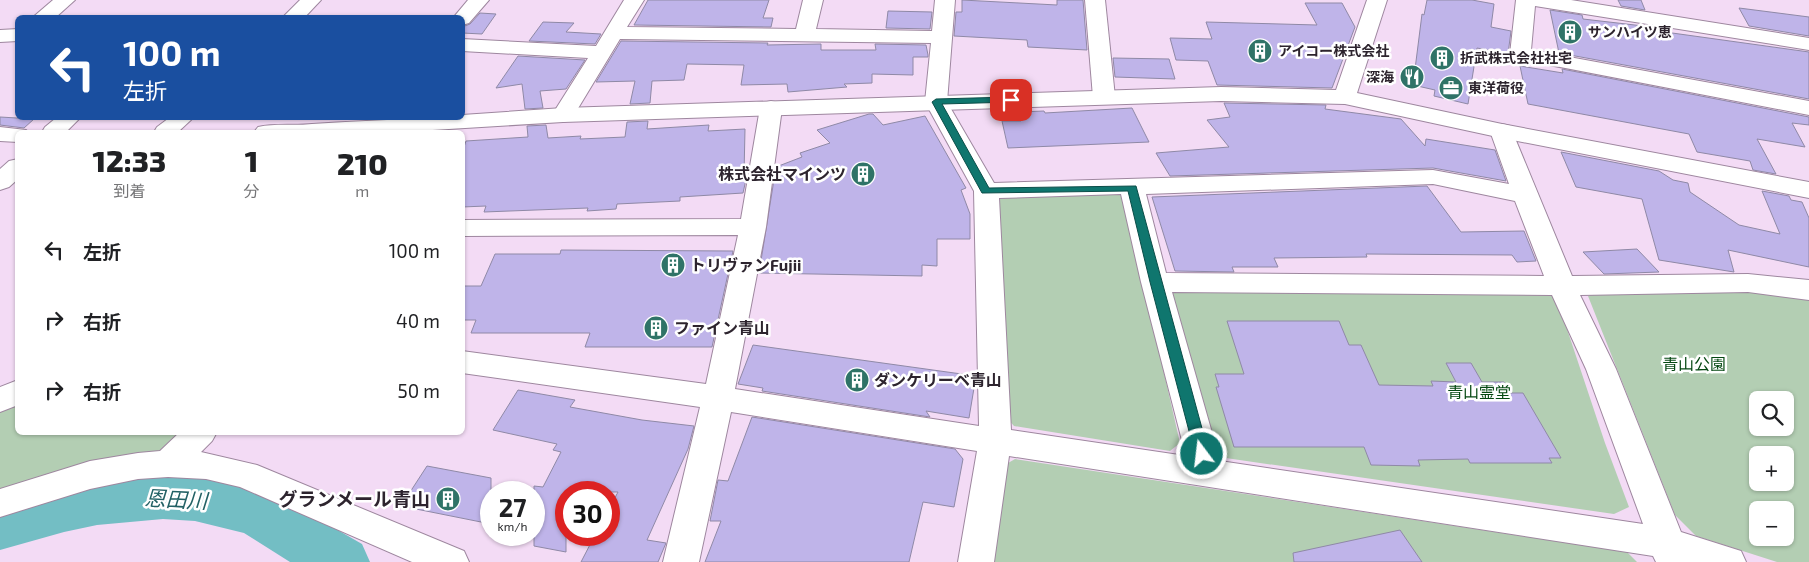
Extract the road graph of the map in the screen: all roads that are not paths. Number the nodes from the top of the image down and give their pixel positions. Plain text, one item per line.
1 (65, 0) edge
2 (311, 0) edge
3 (479, 0) edge
4 (634, 0) edge
5 (813, 0) edge
6 (945, 0) edge
7 (1095, 0) edge
8 (1377, 0) edge
9 (1526, 0) edge
10 (1535, 0) edge
11 (46, 15) edge
12 (295, 15) edge
13 (465, 16) edge
14 (613, 33) junction
15 (805, 34) junction
16 (15, 35) edge
17 (0, 36) edge
18 (941, 37) junction
19 (1809, 44) edge
20 (465, 45) edge
21 (600, 52) junction
22 (1104, 97) junction
23 (1345, 97) junction
24 (936, 102) junction
25 (772, 108) junction
26 (1809, 108) edge
27 (562, 115) junction
28 (67, 120) edge
29 (180, 120) edge
30 (55, 130) edge
31 (167, 130) edge
32 (333, 130) edge
33 (1502, 131) junction
34 (0, 134) edge
35 (15, 135) edge
36 (15, 169) edge
37 (0, 182) edge
38 (1132, 188) junction
39 (1809, 190) edge
40 (986, 191) junction
41 (1525, 195) junction
42 (753, 227) junction
43 (465, 228) edge
44 (1155, 282) junction
45 (1562, 286) junction
46 (1809, 290) edge
47 (465, 362) edge
48 (15, 393) edge
49 (718, 398) junction
50 (0, 400) edge
51 (198, 435) edge
52 (995, 442) junction
53 (168, 464) junction
54 (1207, 473) junction
55 (0, 503) edge
56 (1670, 552) edge
57 (451, 562) edge
58 (681, 562) edge
59 (976, 562) edge
60 (1728, 562) edge

1 - 11 street
2 - 12 street
3 - 13 street
4 - 14 street
5 - 15 street
6 - 18 street
7 - 22 street
8 - 23 street
9 - 26 street
10 - 19 street
14 - 15 street
14 - 21 street
15 - 18 street
16 - 17 street
18 - 24 street
20 - 21 street
21 - 27 street
22 - 23 street
22 - 24 street
23 - 33 street
24 - 25 street
24 - 40 street
25 - 27 street
25 - 42 street
27 - 32 street
28 - 30 street
29 - 31 street
33 - 39 street
33 - 41 street
34 - 35 street
36 - 37 street
38 - 40 street
38 - 41 street
38 - 44 street
40 - 52 street
41 - 45 street
42 - 43 street
42 - 49 street
44 - 45 street
44 - 54 street
45 - 46 street
45 - 56 street
47 - 49 street
48 - 50 street
49 - 52 street
49 - 58 street
51 - 53 street
52 - 54 street
52 - 59 street
53 - 55 street
53 - 57 street
54 - 56 street
56 - 60 street

